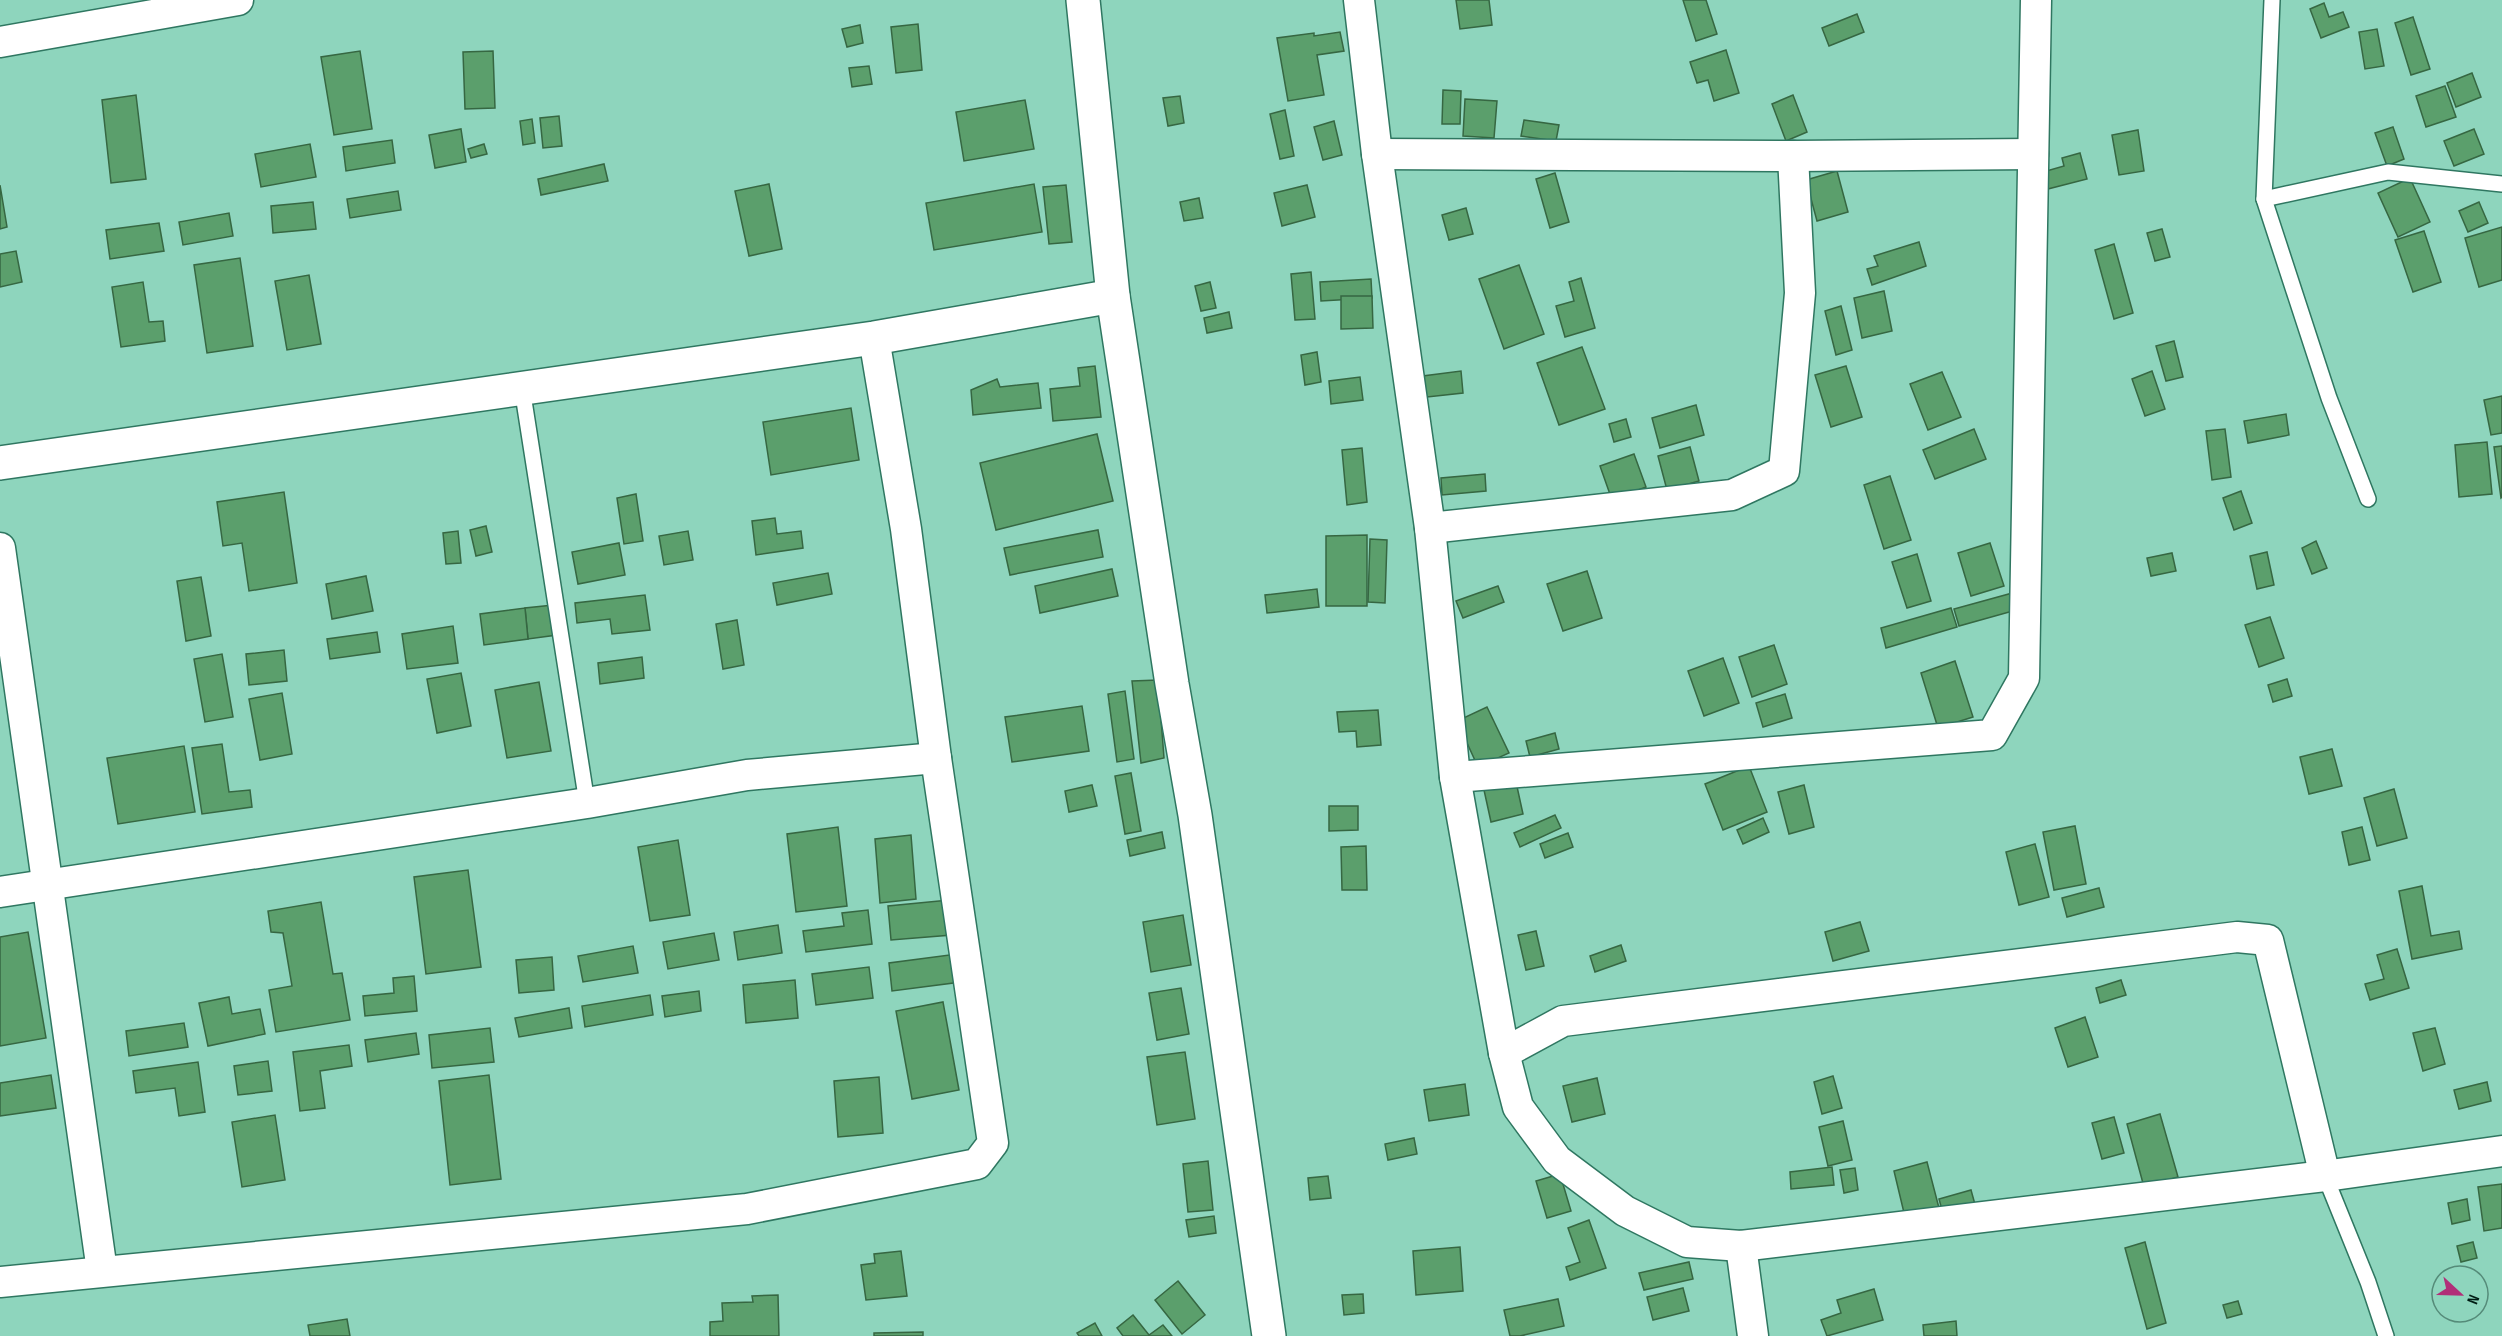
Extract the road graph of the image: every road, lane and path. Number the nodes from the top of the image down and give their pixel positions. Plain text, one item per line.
1 (238, 0) edge
2 (1083, 0) edge
3 (1359, 0) edge
4 (2036, 0) edge
5 (2272, 0) edge
6 (0, 42) edge
7 (1377, 154) junction
8 (2033, 154) junction
9 (1793, 156) junction
10 (2502, 184) edge
11 (2264, 199) junction
12 (1113, 296) junction
13 (874, 338) junction
14 (522, 388) junction
15 (0, 463) edge
16 (2368, 499) dead end
17 (1430, 528) junction
18 (0, 548) edge
19 (936, 758) junction
20 (1455, 777) junction
21 (588, 803) junction
22 (48, 886) junction
23 (0, 892) edge
24 (1504, 1053) junction
25 (2502, 1151) edge
26 (2325, 1176) junction
27 (1741, 1246) junction
28 (102, 1271) junction
29 (0, 1282) edge
30 (1269, 1336) edge
31 (1753, 1336) edge
32 (2386, 1336) edge

1 - 6 street
2 - 12 street
3 - 7 street
4 - 8 street
5 - 11 lane
7 - 9 street
7 - 17 street
8 - 9 street
8 - 20 street
9 - 17 street
10 - 11 lane
11 - 16 lane
12 - 13 street
12 - 30 street
13 - 14 street
13 - 19 street
14 - 15 street
14 - 21 lane
17 - 20 street
18 - 22 street
19 - 21 street
19 - 28 street
20 - 24 street
21 - 22 street
22 - 23 street
22 - 28 street
24 - 26 street
24 - 27 street
25 - 26 street
26 - 27 street
26 - 32 lane
27 - 31 street
28 - 29 street

